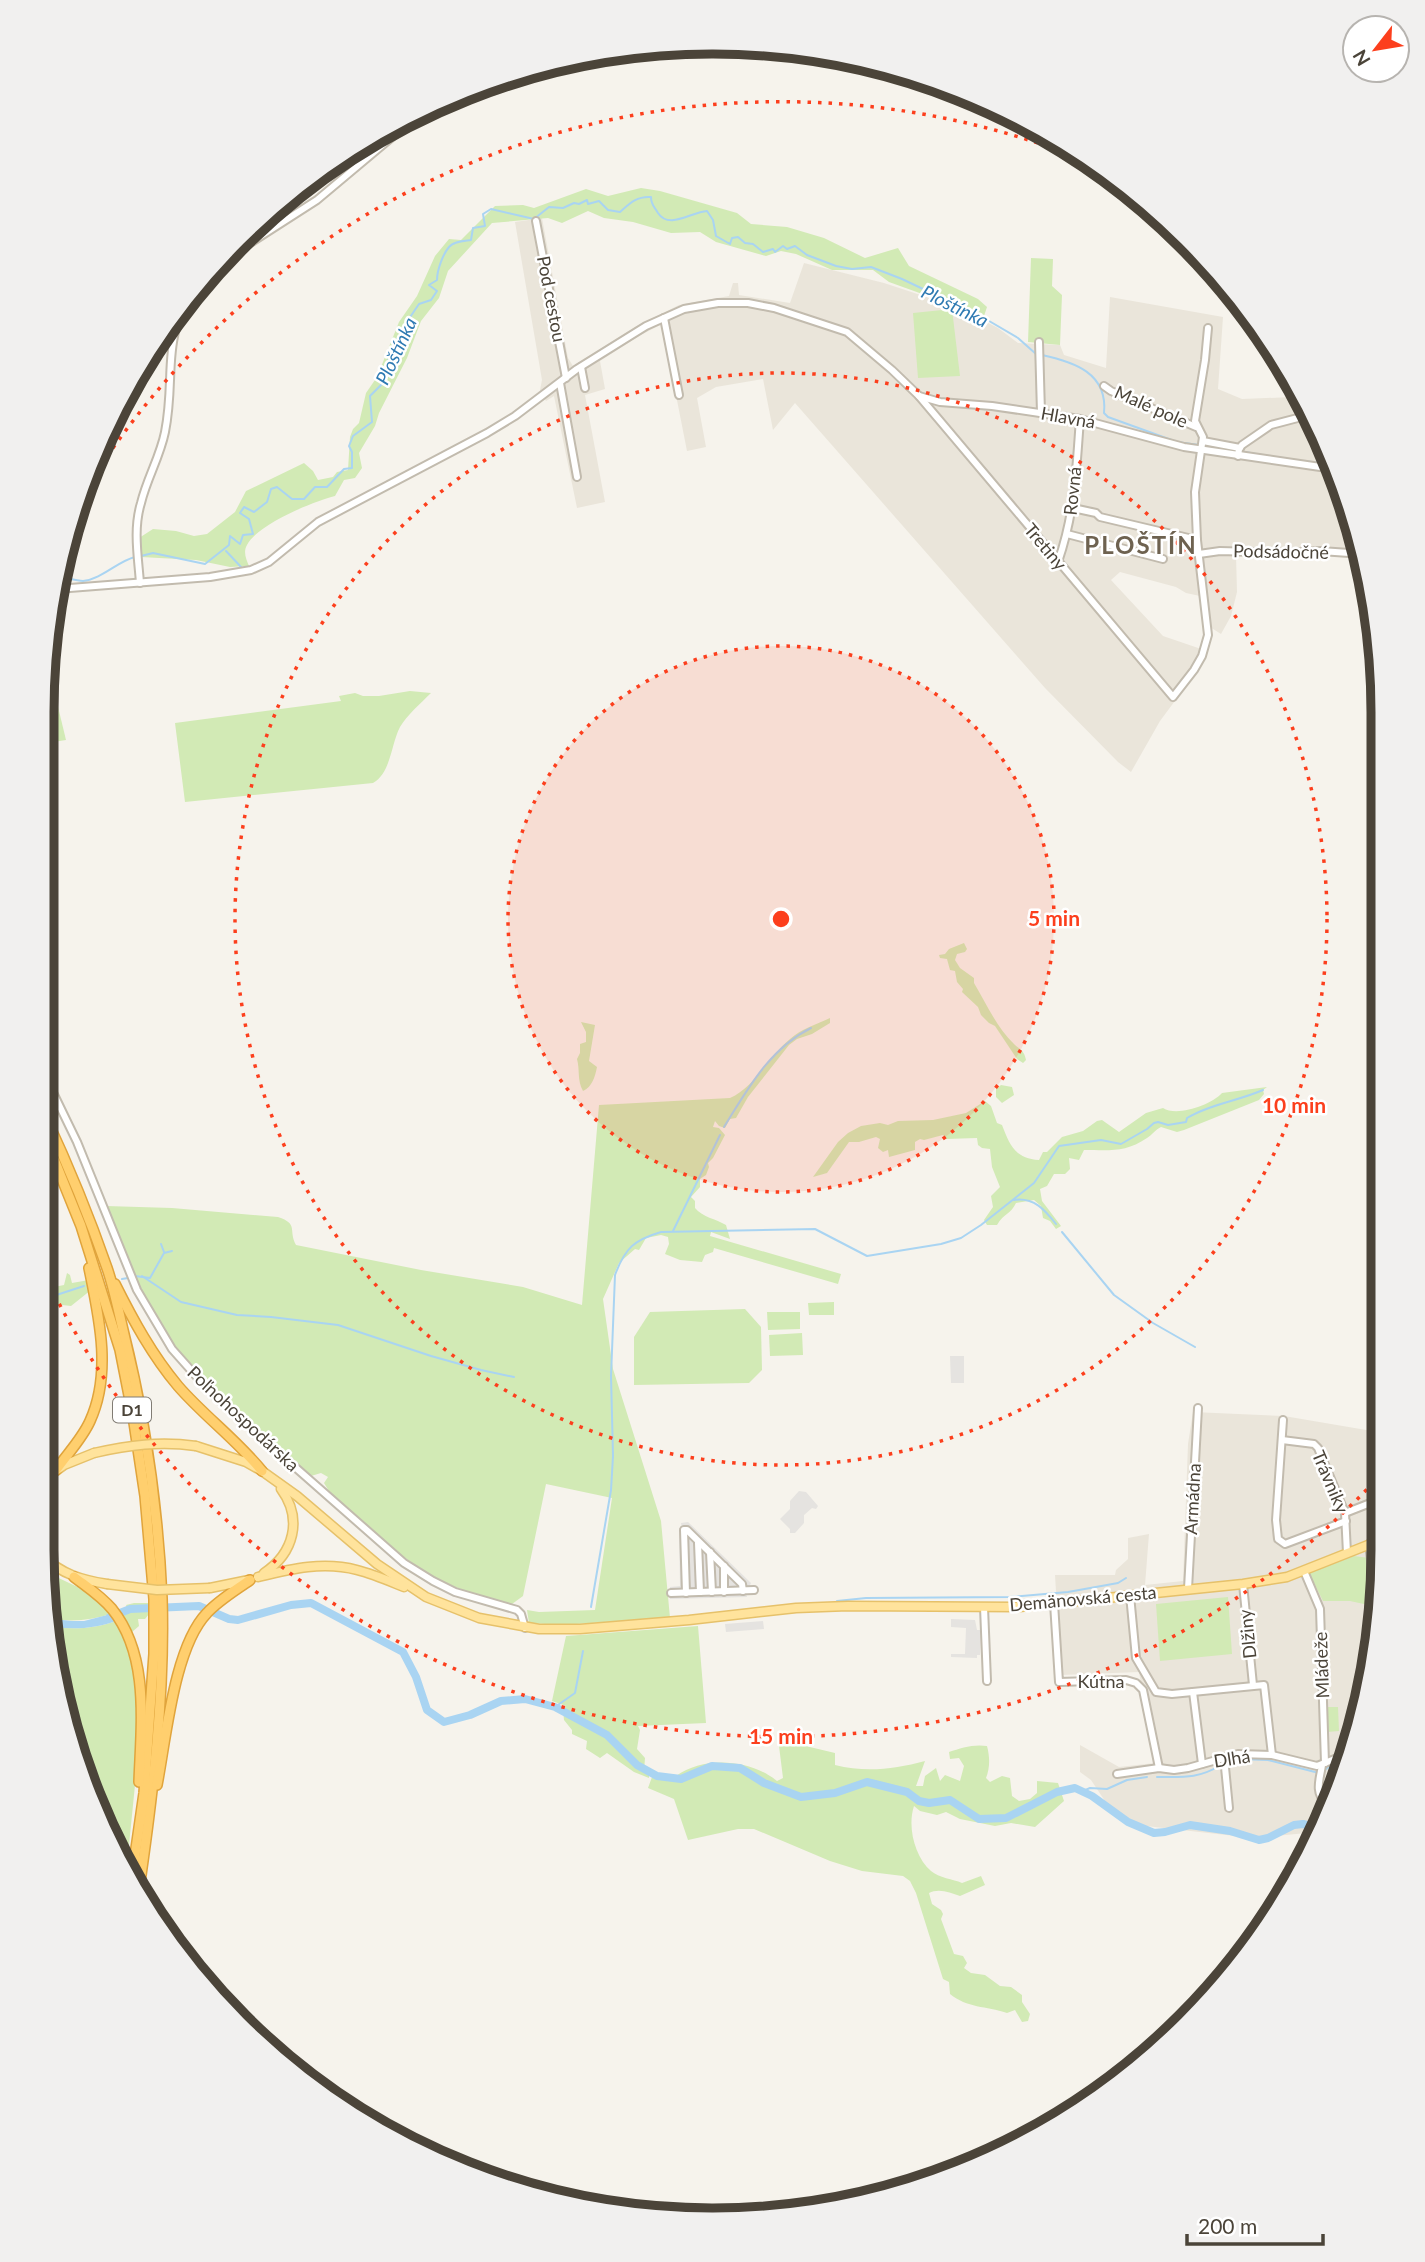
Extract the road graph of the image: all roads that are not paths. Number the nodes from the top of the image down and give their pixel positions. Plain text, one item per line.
1 (392, 137) edge
2 (536, 221) dead end
3 (254, 241) edge
4 (664, 318) junction
5 (1208, 328) dead end
6 (173, 336) edge
7 (1039, 342) dead end
8 (581, 367) junction
9 (563, 380) junction
10 (1104, 386) dead end
11 (585, 388) dead end
12 (679, 395) dead end
13 (919, 397) junction
14 (1041, 413) junction
15 (1301, 417) edge
16 (1080, 419) junction
17 (1198, 428) junction
18 (1203, 447) junction
19 (1239, 451) junction
20 (1323, 467) edge
21 (577, 477) dead end
22 (1073, 508) junction
23 (1068, 534) junction
24 (1197, 540) junction
25 (1351, 553) edge
26 (1199, 554) junction
27 (1163, 559) dead end
28 (1058, 562) junction
29 (140, 583) junction
30 (66, 588) edge
31 (54, 1095) edge
32 (54, 1135) edge
33 (54, 1159) edge
34 (81, 1226) junction
35 (108, 1270) junction
36 (1198, 1408) dead end
37 (1283, 1420) dead end
38 (1282, 1440) junction
39 (55, 1470) joint
40 (262, 1471) junction
41 (278, 1484) junction
42 (1371, 1504) edge
43 (1345, 1517) junction
44 (699, 1543) junction
45 (1371, 1543) edge
46 (684, 1544) junction
47 (710, 1552) junction
48 (1348, 1553) junction
49 (55, 1565) edge
50 (723, 1565) junction
51 (55, 1570) edge
52 (62, 1571) junction
53 (1304, 1571) junction
54 (74, 1577) junction
55 (254, 1578) junction
56 (1243, 1584) junction
57 (1188, 1589) junction
58 (754, 1590) dead end
59 (415, 1591) junction
60 (743, 1591) junction
61 (700, 1592) junction
62 (712, 1592) junction
63 (724, 1592) junction
64 (671, 1593) dead end
65 (685, 1593) junction
66 (1130, 1595) junction
67 (158, 1599) junction
68 (1054, 1603) junction
69 (984, 1607) junction
70 (158, 1616) junction
71 (525, 1628) junction
72 (987, 1681) dead end
73 (1253, 1685) junction
74 (1153, 1688) junction
75 (1143, 1690) junction
76 (1193, 1692) junction
77 (1272, 1755) junction
78 (1224, 1761) junction
79 (1336, 1761) edge
80 (1202, 1764) junction
81 (1159, 1768) junction
82 (1322, 1769) junction
83 (1117, 1774) dead end
84 (1322, 1798) edge
85 (150, 1808) junction
86 (1229, 1808) dead end
87 (135, 1857) junction
88 (134, 1864) edge
89 (141, 1877) edge

1 - 3 street
2 - 9 street, Pod cestou
4 - 8 street, Tretiny
4 - 12 street
4 - 13 street, Tretiny
5 - 17 street
6 - 29 street
7 - 14 street
8 - 9 street, Tretiny
8 - 11 street
9 - 21 street, Pod cestou
9 - 29 street, Tretiny
10 - 17 street, Malé pole
13 - 14 street, Hlavná
13 - 28 street, Tretiny
14 - 16 street, Hlavná
15 - 19 street
16 - 18 street, Hlavná
16 - 22 street, Rovná
17 - 18 street
18 - 19 street, Hlavná
18 - 19 street
18 - 24 street
19 - 20 street, Hlavná
22 - 23 street, Rovná
22 - 24 street
23 - 27 street
23 - 28 street, Rovná
24 - 26 street
25 - 26 street, Podsádočné
26 - 28 street, Tretiny
29 - 30 street, Tretiny
31 - 71 street, Poľnohospodárska
32 - 35 highway, D1
33 - 34 highway, D1
34 - 39 highway
34 - 67 highway, D1
35 - 40 highway
35 - 67 highway, D1
36 - 57 street, Armádna
37 - 38 street
38 - 43 street, Trávniky
38 - 43 street
39 - 40 main road, bridge
40 - 41 main road
41 - 55 main road
41 - 59 main road
42 - 43 street
43 - 48 street, Trávniky
44 - 46 street
44 - 46 street
44 - 47 street
44 - 61 street
45 - 48 main road, Demänovská cesta
46 - 65 street
47 - 50 street
47 - 62 street
48 - 53 main road, Demänovská cesta
49 - 52 main road
50 - 60 street
50 - 63 street
51 - 52 main road
52 - 54 main road
53 - 56 main road, Demänovská cesta
53 - 82 street, Mládeže
54 - 55 main road, bridge
54 - 87 highway
55 - 59 main road
55 - 85 highway
56 - 57 main road, Demänovská cesta
56 - 73 street, Dlžiny
57 - 66 main road, Demänovská cesta
58 - 60 street
59 - 71 main road, Demänovská cesta
60 - 63 street
61 - 62 street
61 - 65 street
62 - 63 street
64 - 65 street
66 - 68 main road, Demänovská cesta
66 - 74 street
67 - 70 highway, D1
68 - 69 main road, Demänovská cesta
68 - 75 street, Kútna
69 - 71 main road, Demänovská cesta
69 - 72 street
70 - 85 highway, D1
70 - 87 highway, D1
73 - 76 street
73 - 77 street
74 - 75 street
74 - 76 street
75 - 81 street, Kútna
76 - 80 street
77 - 78 street, Dlhá
77 - 82 street, Dlhá
78 - 80 street, Dlhá
78 - 86 street
79 - 82 street
80 - 81 street, Dlhá
81 - 83 street, Dlhá
82 - 84 street, Mládeže
85 - 89 highway, D1
87 - 88 highway, D1

